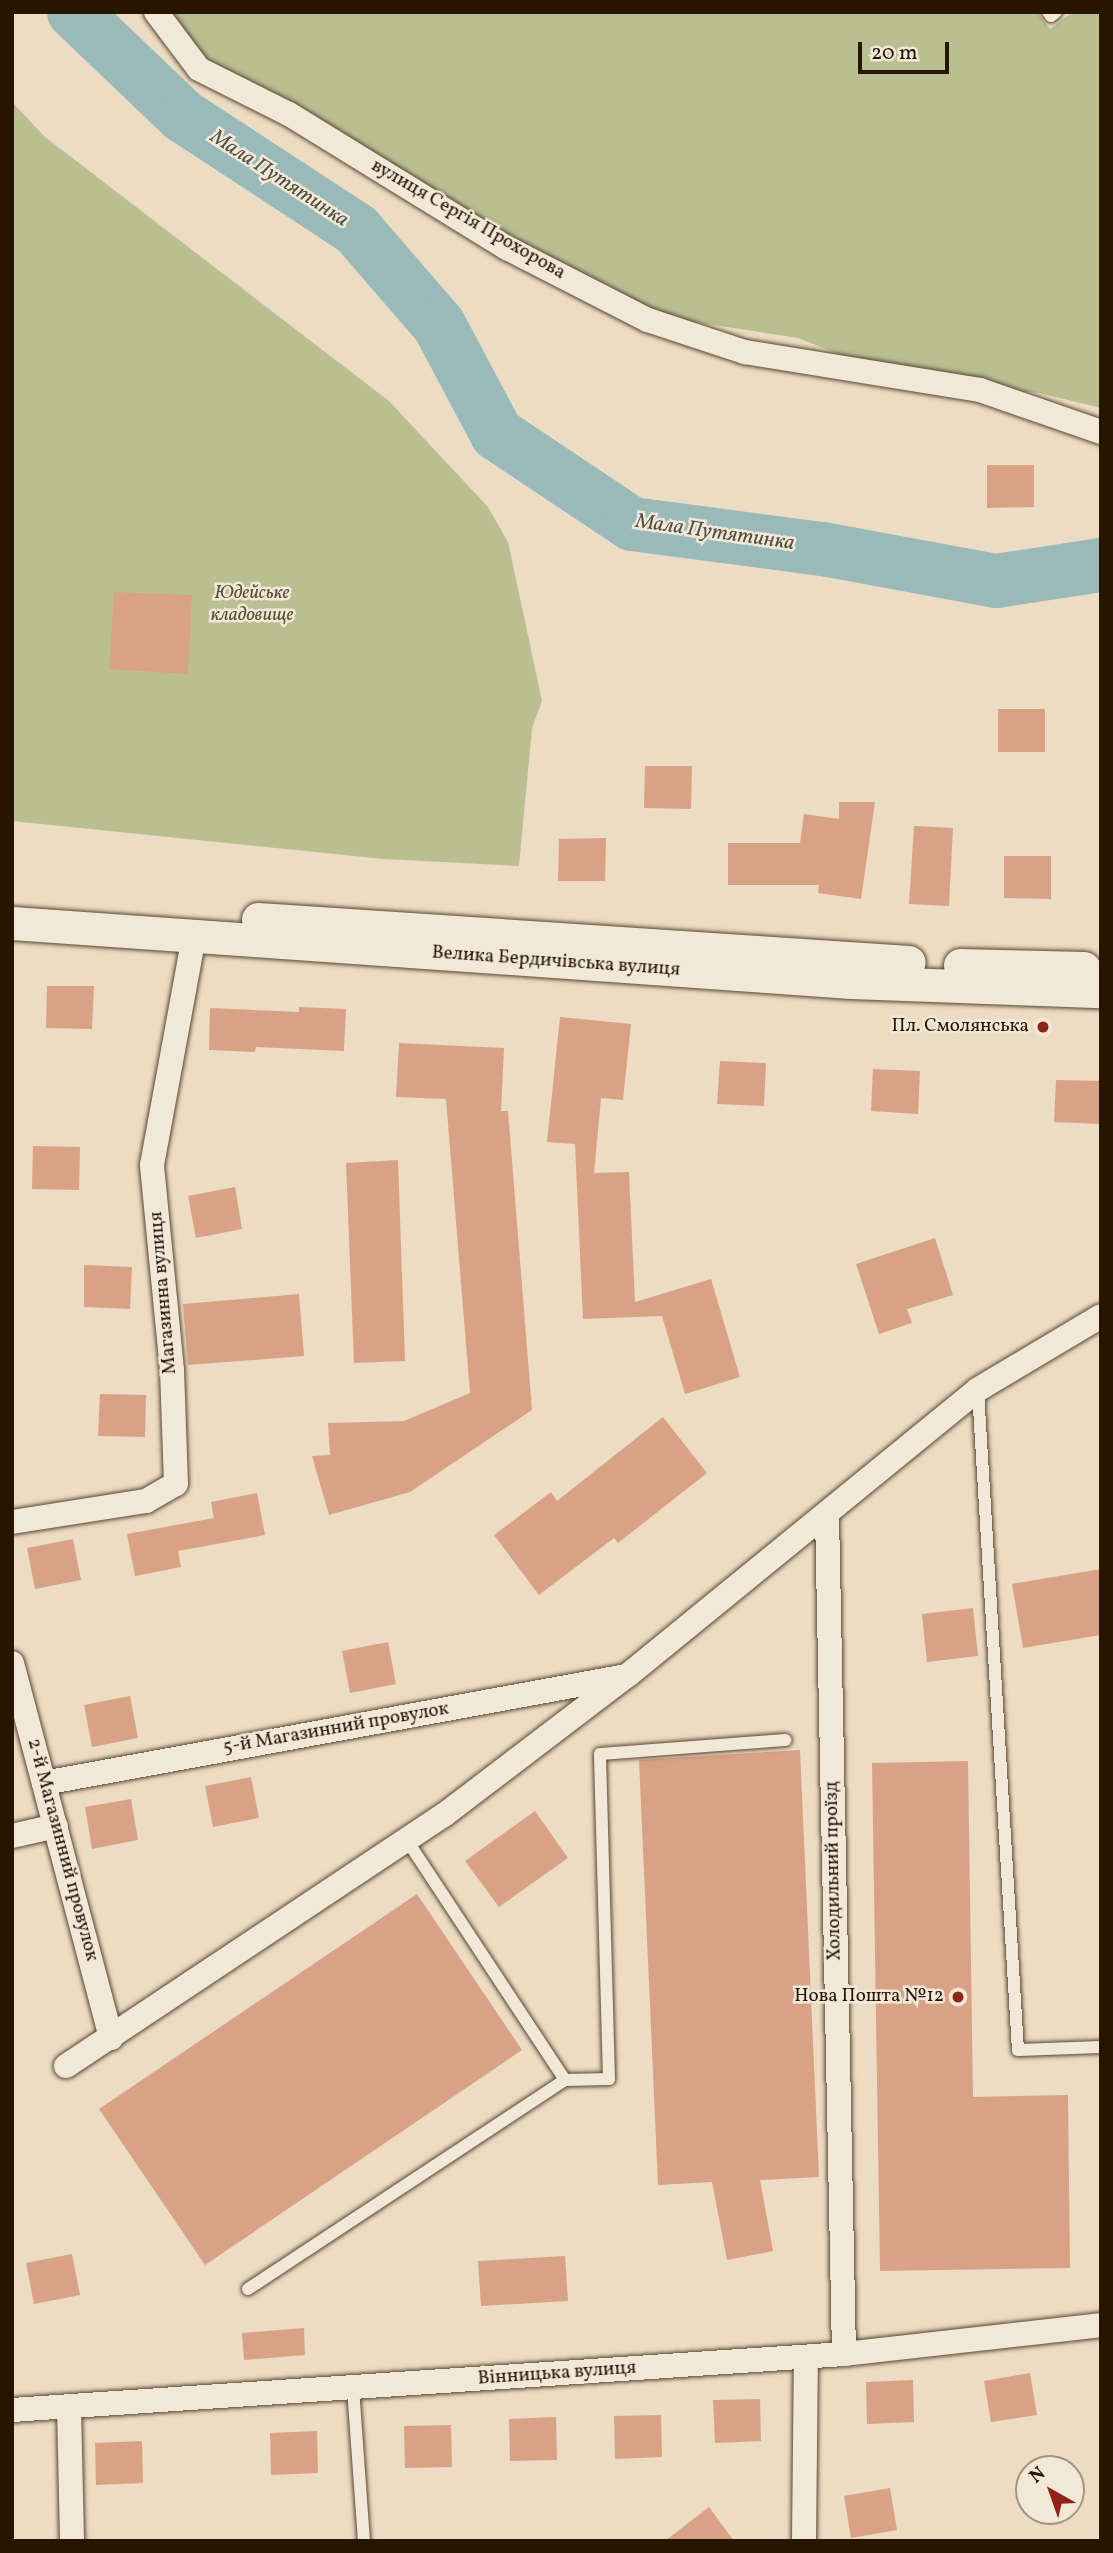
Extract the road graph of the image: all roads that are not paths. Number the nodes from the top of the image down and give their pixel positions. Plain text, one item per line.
1 (156, 12) edge
2 (1048, 12) edge
3 (1056, 12) edge
4 (1101, 432) edge
5 (12, 903) edge
6 (12, 923) edge
7 (194, 937) junction
8 (1101, 968) edge
9 (1101, 991) edge
10 (1101, 1316) edge
11 (978, 1390) junction
12 (827, 1514) junction
13 (12, 1522) edge
14 (12, 1663) edge
15 (628, 1675) junction
16 (785, 1740) dead end
17 (44, 1783) junction
18 (55, 1826) junction
19 (12, 1836) edge
20 (407, 1840) junction
21 (111, 2038) junction
22 (1101, 2047) edge
23 (66, 2066) dead end
24 (565, 2080) junction
25 (248, 2289) dead end
26 (1101, 2325) edge
27 (844, 2354) junction
28 (806, 2357) junction
29 (353, 2388) junction
30 (69, 2407) junction
31 (12, 2410) edge
32 (72, 2541) edge
33 (364, 2541) edge
34 (804, 2541) edge

1 - 4 street, вулиця Сергія Прохорова
2 - 3 lane
5 - 8 main road, Велика Бердичівська вулиця
6 - 7 main road, Велика Бердичівська вулиця
7 - 9 main road, Велика Бердичівська вулиця
7 - 13 street, Магазинна вулиця
10 - 11 street
11 - 12 street
11 - 22 lane
12 - 15 street
12 - 27 street, Холодильний проїзд
14 - 17 street, 2-й Магазинний провулок
15 - 17 street, 5-й Магазинний провулок
15 - 20 street
16 - 24 lane
17 - 18 street, 2-й Магазинний провулок
18 - 19 street
18 - 21 street, 2-й Магазинний провулок
20 - 21 street
20 - 24 lane
21 - 23 street
24 - 25 lane
26 - 27 street, Вінницька вулиця
27 - 28 street, Вінницька вулиця
28 - 29 street, Вінницька вулиця
28 - 34 street
29 - 30 street, Вінницька вулиця
29 - 33 lane
30 - 31 street, Вінницька вулиця
30 - 32 street

